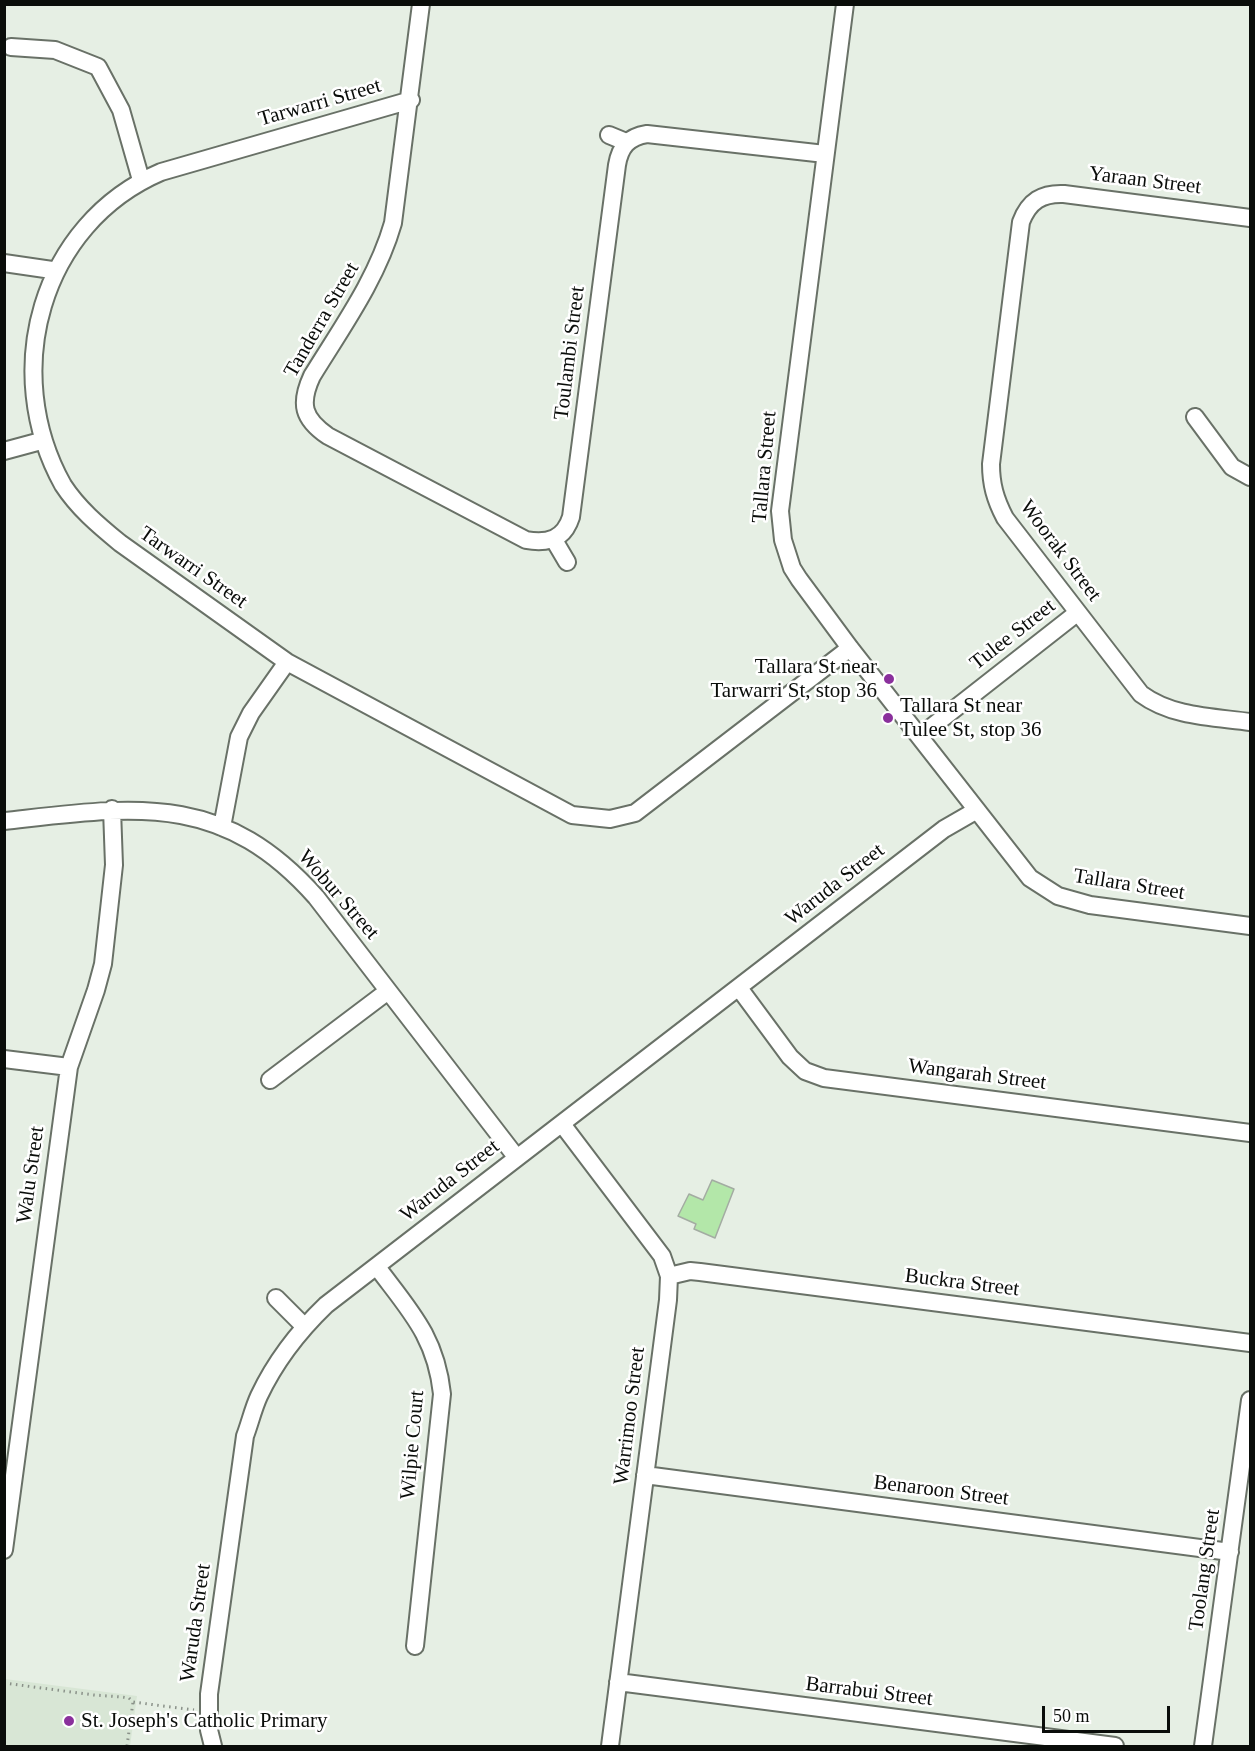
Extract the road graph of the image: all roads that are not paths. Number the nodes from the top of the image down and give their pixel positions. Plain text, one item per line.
1 (422, 4) edge
2 (845, 4) edge
3 (11, 47) dead end
4 (411, 100) junction
5 (609, 135) dead end
6 (626, 142) junction
7 (825, 154) junction
8 (141, 180) junction
9 (1034, 201) joint
10 (1251, 218) edge
11 (4, 263) edge
12 (52, 270) junction
13 (1195, 417) dead end
14 (41, 441) junction
15 (4, 451) edge
16 (1251, 477) edge
17 (554, 540) junction
18 (567, 562) dead end
19 (1077, 613) junction
20 (850, 648) junction
21 (287, 662) junction
22 (1251, 722) edge
23 (920, 736) junction
24 (112, 809) junction
25 (976, 810) junction
26 (4, 821) edge
27 (222, 827) junction
28 (1251, 926) edge
29 (739, 988) junction
30 (388, 991) junction
31 (4, 1059) edge
32 (69, 1067) junction
33 (270, 1080) dead end
34 (562, 1124) junction
35 (1251, 1133) edge
36 (517, 1158) junction
37 (377, 1267) junction
38 (669, 1276) junction
39 (276, 1298) dead end
40 (304, 1326) junction
41 (1251, 1343) edge
42 (1251, 1400) edge
43 (645, 1475) junction
44 (4, 1550) edge
45 (1230, 1552) junction
46 (415, 1646) dead end
47 (618, 1682) junction
48 (213, 1746) edge
49 (610, 1746) edge
50 (1115, 1746) edge
51 (1203, 1746) edge

1 - 4 street, Tanderra Street
2 - 7 street, Tallara Street
3 - 8 street
4 - 8 street, Tarwarri Street
4 - 17 street, Tanderra Street
5 - 6 street
6 - 7 street
6 - 17 street, Toulambi Street
7 - 20 street, Tallara Street
8 - 12 street, Tarwarri Street
9 - 10 street, Yaraan Street
9 - 19 street, Woorak Street
11 - 12 street
12 - 14 street, Tarwarri Street
13 - 16 street
14 - 15 street
14 - 21 street, Tarwarri Street
17 - 18 street
19 - 22 street, Woorak Street
19 - 23 street, Tulee Street
20 - 21 street, Tarwarri Street
20 - 23 street, Tallara Street
21 - 27 street
23 - 25 street, Tallara Street
24 - 26 street, Wobur Street
24 - 27 street, Wobur Street
24 - 32 street, Walu Street
25 - 28 street, Tallara Street
25 - 29 street, Waruda Street
27 - 30 street, Wobur Street
29 - 34 street, Waruda Street
29 - 35 street, Wangarah Street
30 - 33 street
30 - 36 street, Wobur Street
31 - 32 street
32 - 44 street, Walu Street
34 - 36 street, Waruda Street
34 - 38 street, Warrimoo Street
36 - 37 street, Waruda Street
37 - 40 street, Waruda Street
37 - 46 street, Wilpie Court
38 - 41 street, Buckra Street
38 - 43 street, Warrimoo Street
39 - 40 street
40 - 48 street, Waruda Street
42 - 45 street, Toolang Street
43 - 45 street, Benaroon Street
43 - 47 street, Warrimoo Street
45 - 51 street, Toolang Street
47 - 49 street, Warrimoo Street
47 - 50 street, Barrabui Street

